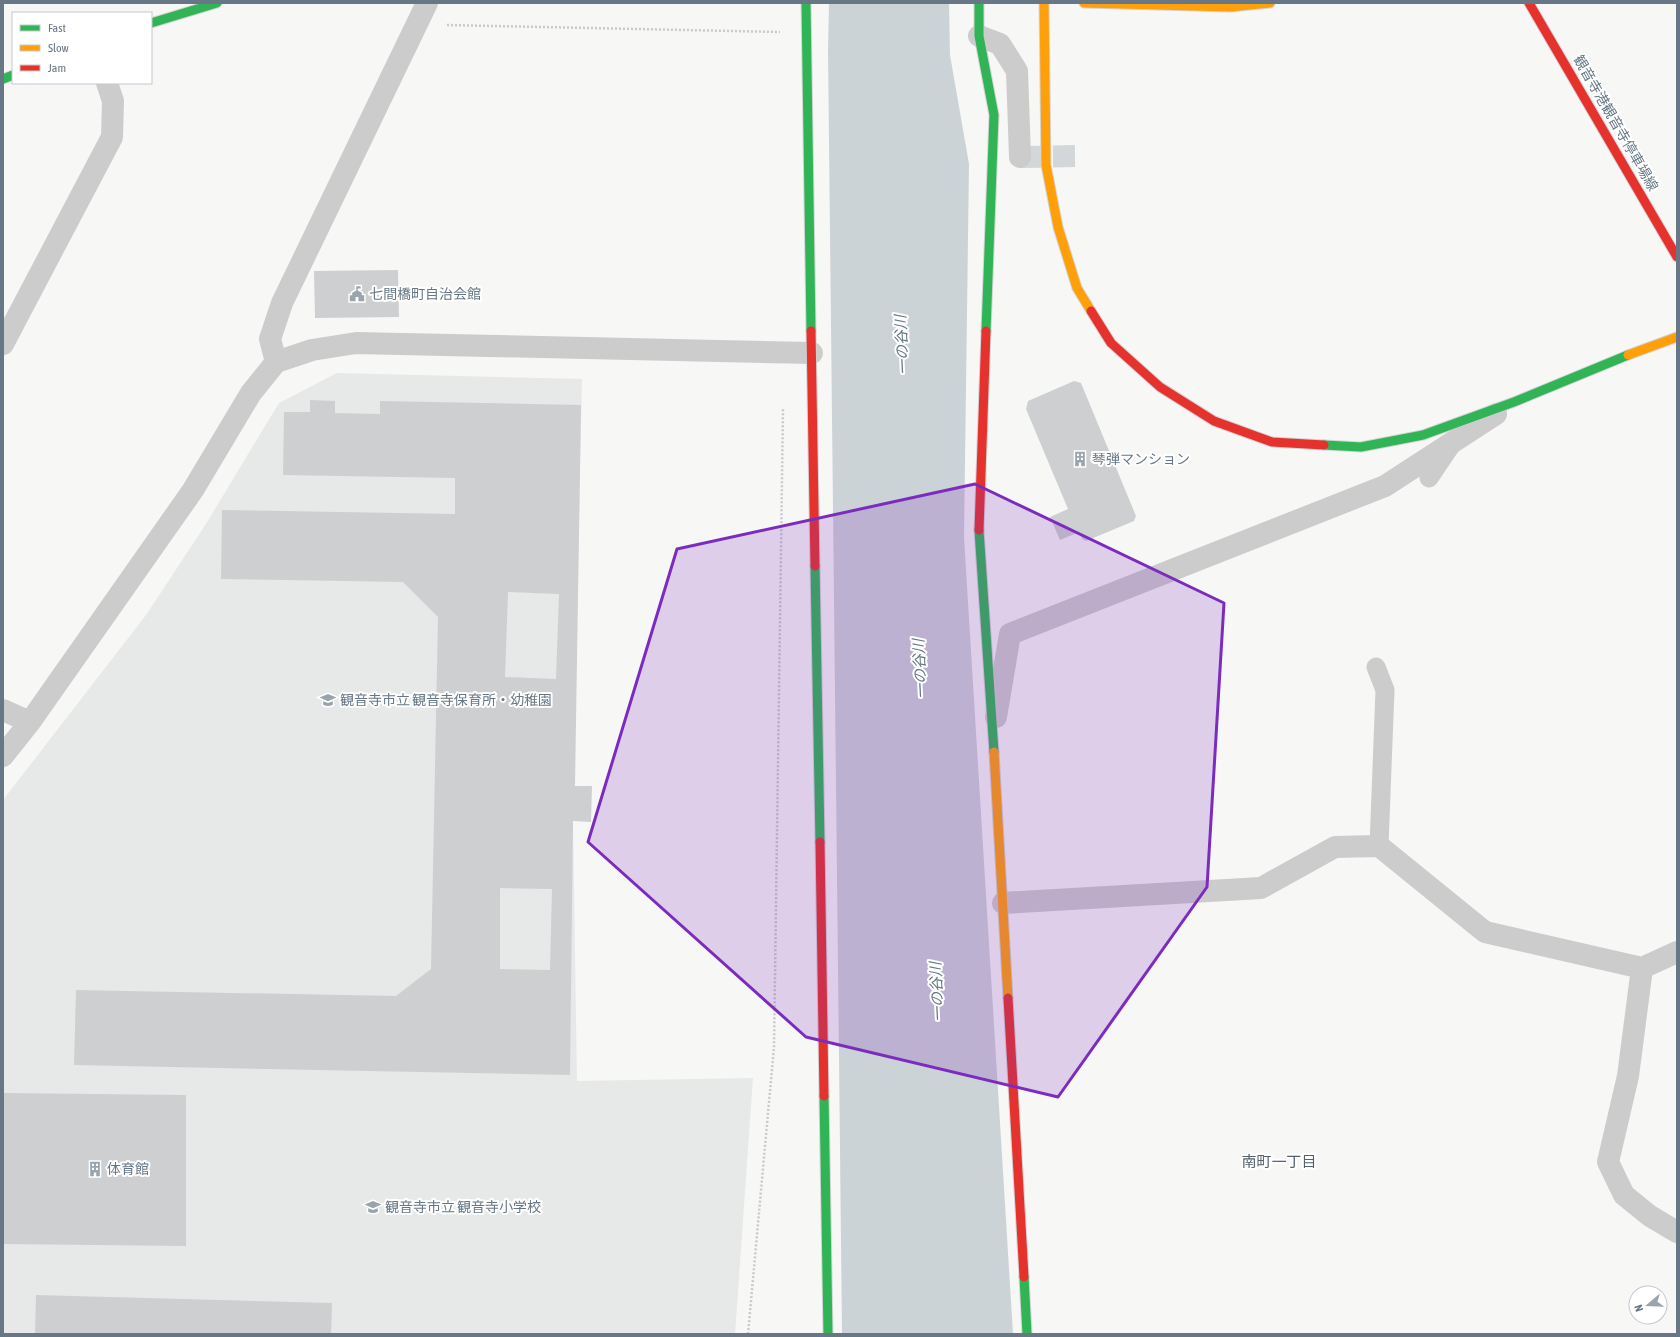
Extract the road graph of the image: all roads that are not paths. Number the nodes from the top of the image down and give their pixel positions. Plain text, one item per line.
1 (217, 3) edge
2 (427, 3) edge
3 (806, 3) edge
4 (979, 3) edge
5 (1044, 3) edge
6 (1084, 3) edge
7 (1270, 3) edge
8 (1529, 3) edge
9 (152, 23) edge
10 (979, 36) junction
11 (107, 84) edge
12 (1020, 157) dead end
13 (1677, 257) edge
14 (1677, 337) edge
15 (3, 344) edge
16 (812, 353) junction
17 (276, 362) junction
18 (1514, 402) junction
19 (1455, 440) junction
20 (1429, 478) dead end
21 (1376, 667) dead end
22 (3, 710) edge
23 (30, 722) junction
24 (993, 732) junction
25 (3, 756) edge
26 (1379, 846) junction
27 (1003, 903) junction
28 (1677, 952) edge
29 (1642, 968) junction
30 (1677, 1232) edge
31 (828, 1334) edge
32 (1027, 1334) edge

1 - 9 street
2 - 17 street
3 - 16 street
4 - 10 street
5 - 18 street
6 - 7 street
8 - 13 street, 観音寺港観音寺停車場線
10 - 12 street
10 - 24 street
11 - 15 street
14 - 18 street
16 - 17 street
16 - 31 street
17 - 23 street
18 - 19 street
19 - 20 lane
19 - 24 street
21 - 26 lane
22 - 23 street
23 - 25 street
24 - 27 street
26 - 27 street
26 - 29 street
27 - 32 street
28 - 29 street
29 - 30 street

